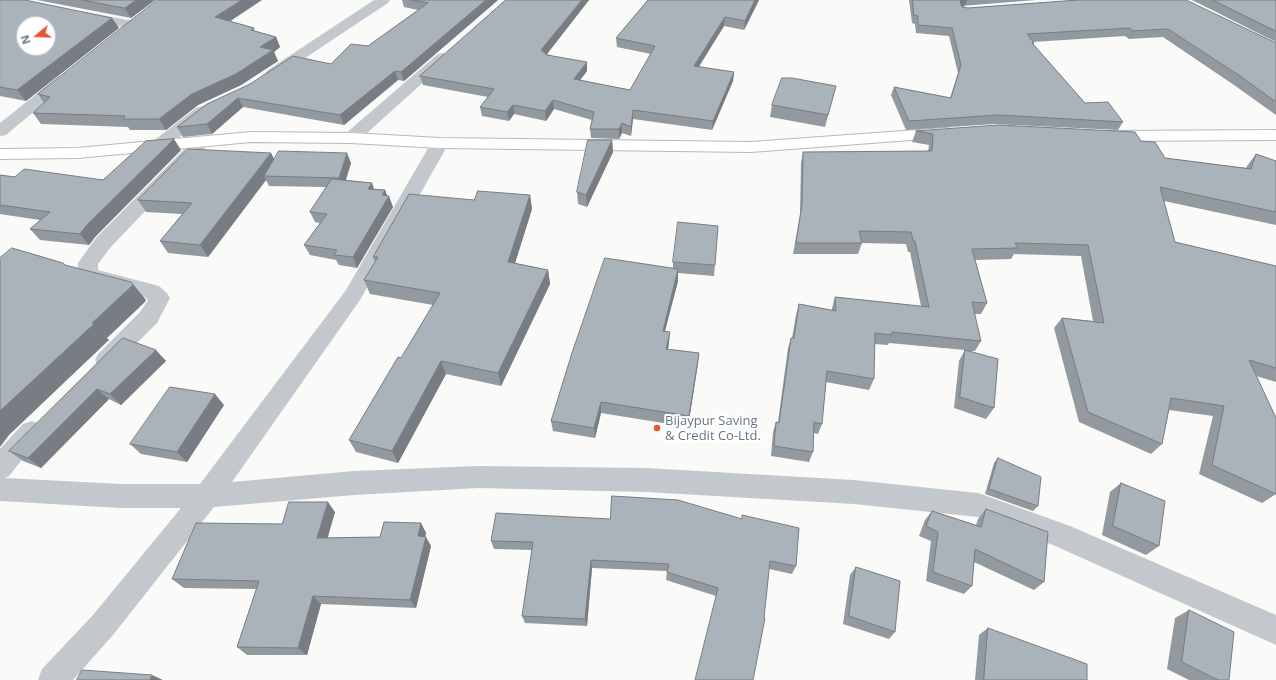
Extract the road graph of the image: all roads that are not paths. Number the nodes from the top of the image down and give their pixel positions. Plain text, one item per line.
1 (383, 0) edge
2 (74, 14) edge
3 (121, 34) edge
4 (452, 49) edge
5 (72, 73) edge
6 (261, 80) edge
7 (212, 106) edge
8 (0, 131) edge
9 (964, 132) edge
10 (1094, 135) edge
11 (1276, 135) edge
12 (350, 138) junction
13 (202, 141) junction
14 (440, 143) junction
15 (158, 146) junction
16 (0, 154) edge
17 (93, 372) edge
18 (47, 416) edge
19 (0, 468) edge
20 (0, 489) edge
21 (207, 496) junction
22 (1276, 630) edge
23 (52, 680) edge

1 - 6 street
2 - 3 street
4 - 12 street
5 - 8 street
7 - 15 street
9 - 14 street
10 - 11 street
12 - 13 street
12 - 14 street
13 - 15 street
13 - 17 street
14 - 21 street
15 - 16 street
18 - 19 street
20 - 21 street
21 - 22 street
21 - 23 street

